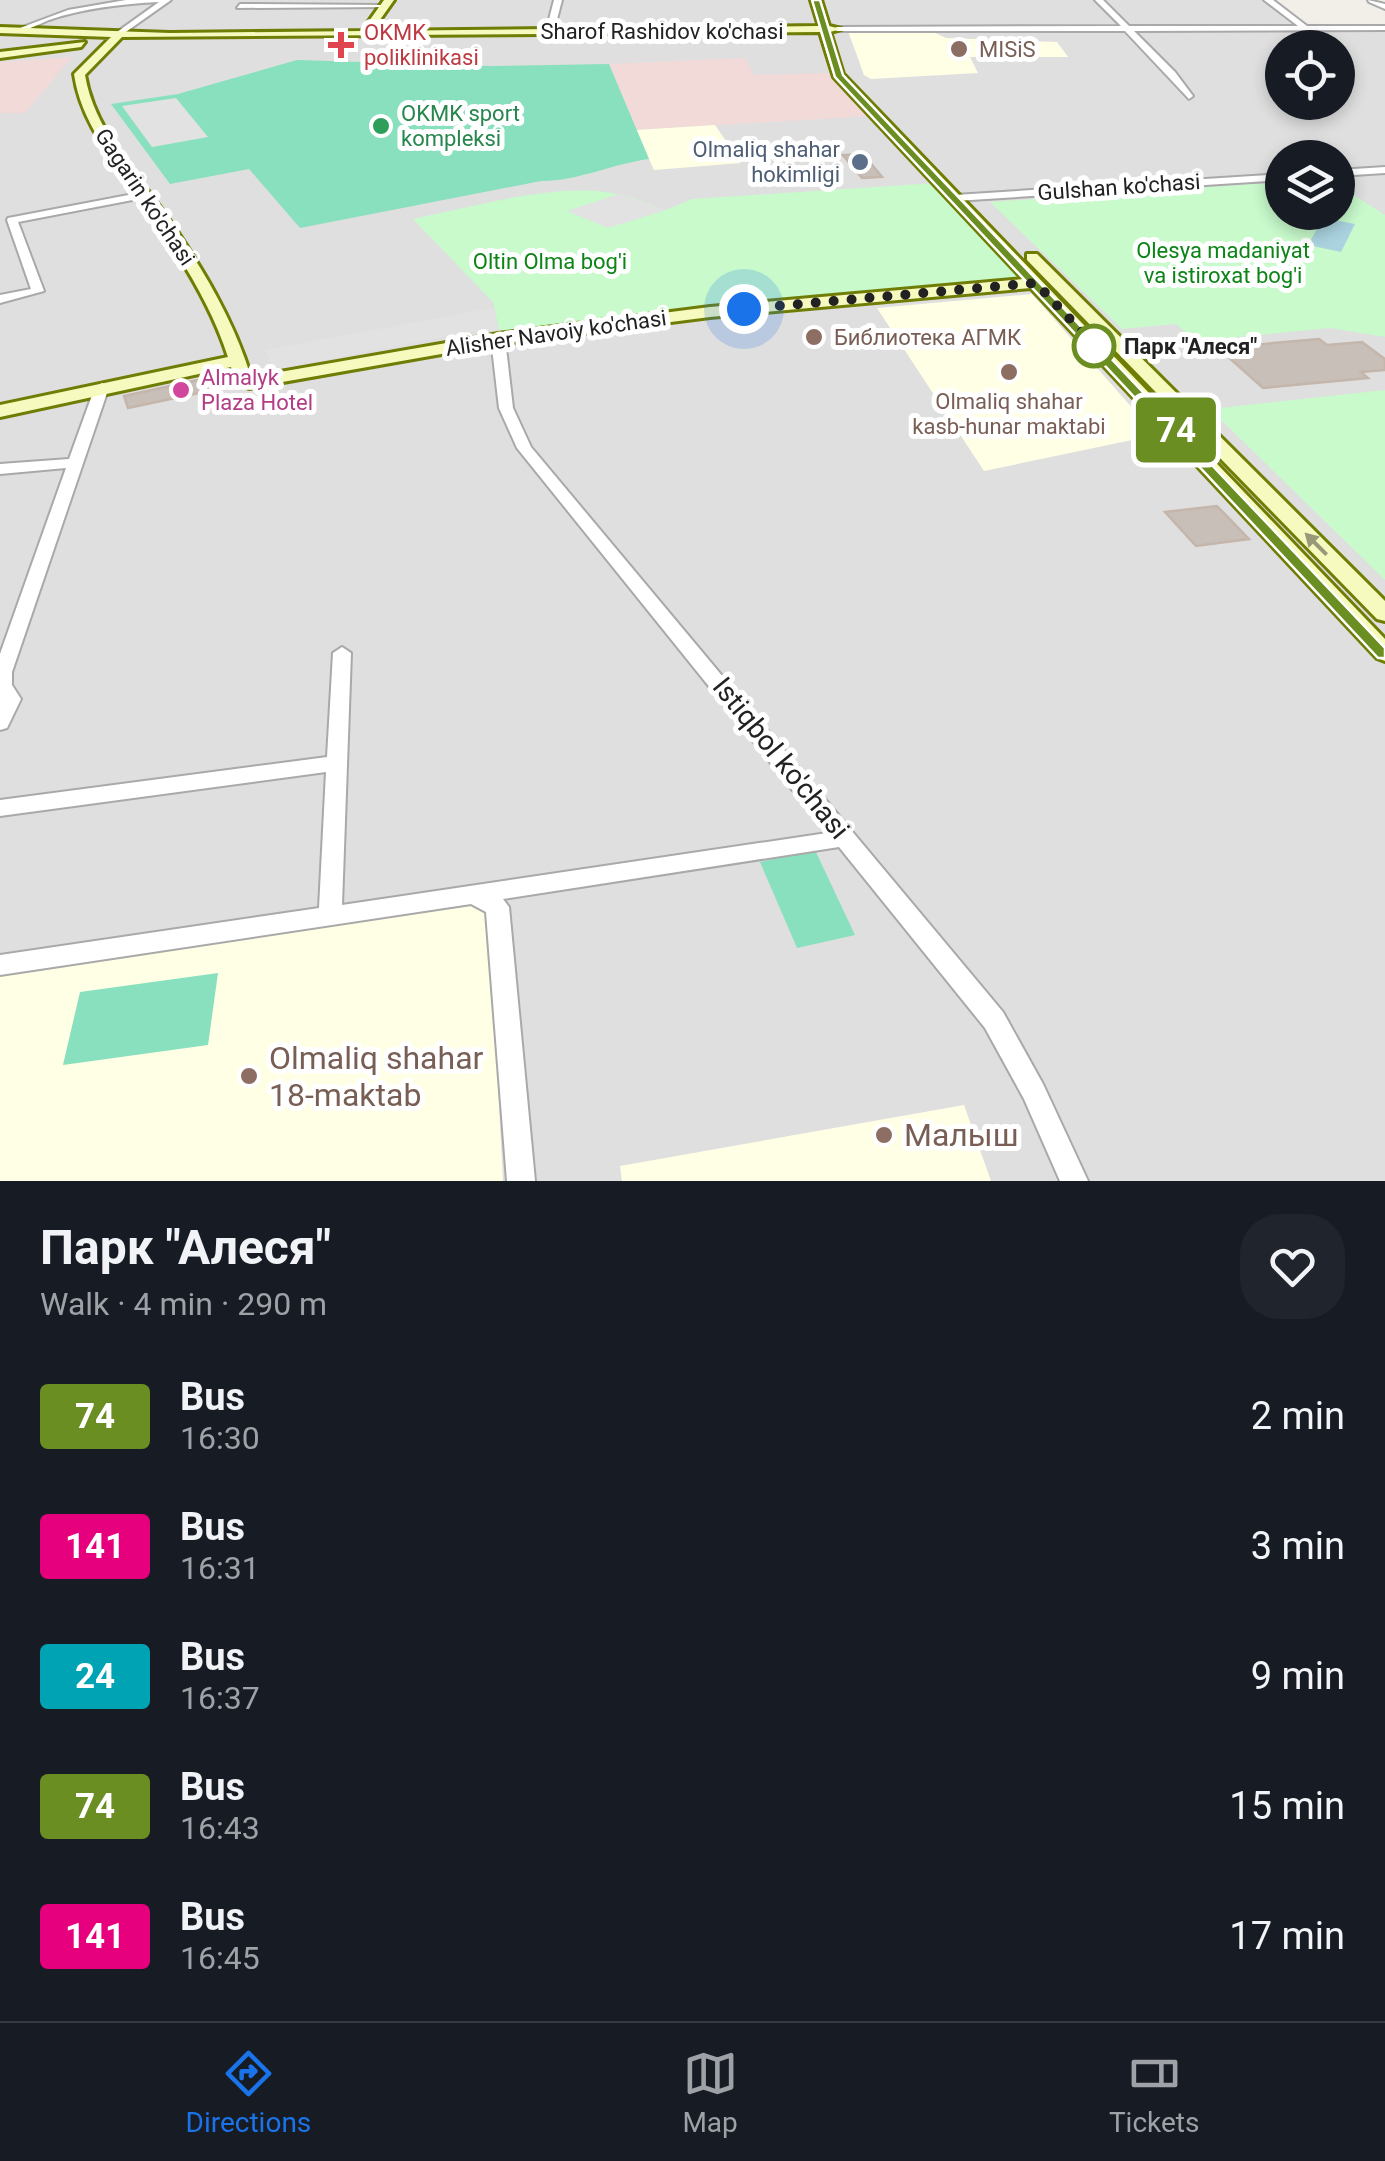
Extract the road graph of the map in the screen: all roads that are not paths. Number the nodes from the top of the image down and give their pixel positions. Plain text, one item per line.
1 (58, 0) edge
2 (167, 0) edge
3 (558, 0) edge
4 (816, 0) edge
5 (826, 0) edge
6 (1099, 0) edge
7 (1268, 0) edge
8 (1372, 0) edge
9 (275, 3) edge
10 (387, 3) edge
11 (240, 6) dead end
12 (1385, 6) edge
13 (85, 8) junction
14 (1128, 27) junction
15 (1305, 27) junction
16 (1385, 28) edge
17 (831, 29) junction
18 (0, 30) edge
19 (16, 30) junction
20 (550, 32) junction
21 (366, 33) junction
22 (116, 37) junction
23 (0, 55) edge
24 (1188, 96) dead end
25 (1385, 170) edge
26 (1355, 172) edge
27 (1265, 178) edge
28 (144, 195) junction
29 (964, 198) junction
30 (1036, 283) junction
31 (0, 299) edge
32 (1105, 330) junction
33 (1082, 332) junction
34 (498, 339) junction
35 (239, 360) junction
36 (258, 384) joint
37 (102, 387) junction
38 (0, 411) edge
39 (1212, 438) junction
40 (1189, 444) junction
41 (77, 463) junction
42 (0, 469) edge
43 (1385, 614) edge
44 (342, 653) dead end
45 (1385, 653) edge
46 (0, 724) edge
47 (337, 763) junction
48 (0, 808) edge
49 (846, 838) junction
50 (478, 896) junction
51 (330, 914) junction
52 (0, 965) edge
53 (522, 1181) edge
54 (1074, 1181) edge

1 - 13 street
2 - 13 street
2 - 22 street
3 - 20 street
4 - 17 main road
5 - 17 main road
6 - 14 street
7 - 15 street
8 - 12 street
9 - 10 street
9 - 11 street
10 - 21 main road
13 - 19 street
14 - 15 street, Sharof Rashidov ko'chasi
14 - 17 street, Sharof Rashidov ko'chasi
14 - 24 street
15 - 16 street, Sharof Rashidov ko'chasi
17 - 20 main road, Sharof Rashidov ko'chasi
17 - 29 main road
18 - 19 main road
19 - 22 main road
20 - 21 main road, Sharof Rashidov ko'chasi
21 - 22 main road, Sharof Rashidov ko'chasi
22 - 23 main road
22 - 28 main road, Gagarin ko'chasi
25 - 26 street
27 - 29 street, Gulshan ko'chasi
28 - 31 street
28 - 35 main road, Gagarin ko'chasi
29 - 30 main road
29 - 32 main road
30 - 33 main road
30 - 34 main road, Alisher Navoiy ko'chasi
32 - 33 main road
32 - 39 main road
33 - 40 main road
34 - 36 main road, Alisher Navoiy ko'chasi
34 - 49 street, Istiqbol ko'chasi
35 - 36 main road, Gagarin ko'chasi
35 - 37 main road
37 - 38 main road
37 - 41 street
39 - 40 main road
43 -> 39 main road
40 - 45 main road
41 - 42 street
41 - 46 street
44 - 47 street
47 - 48 street
47 - 51 street
49 - 50 street
49 - 54 street, Istiqbol ko'chasi
50 - 51 street
50 - 53 street
51 - 52 street

